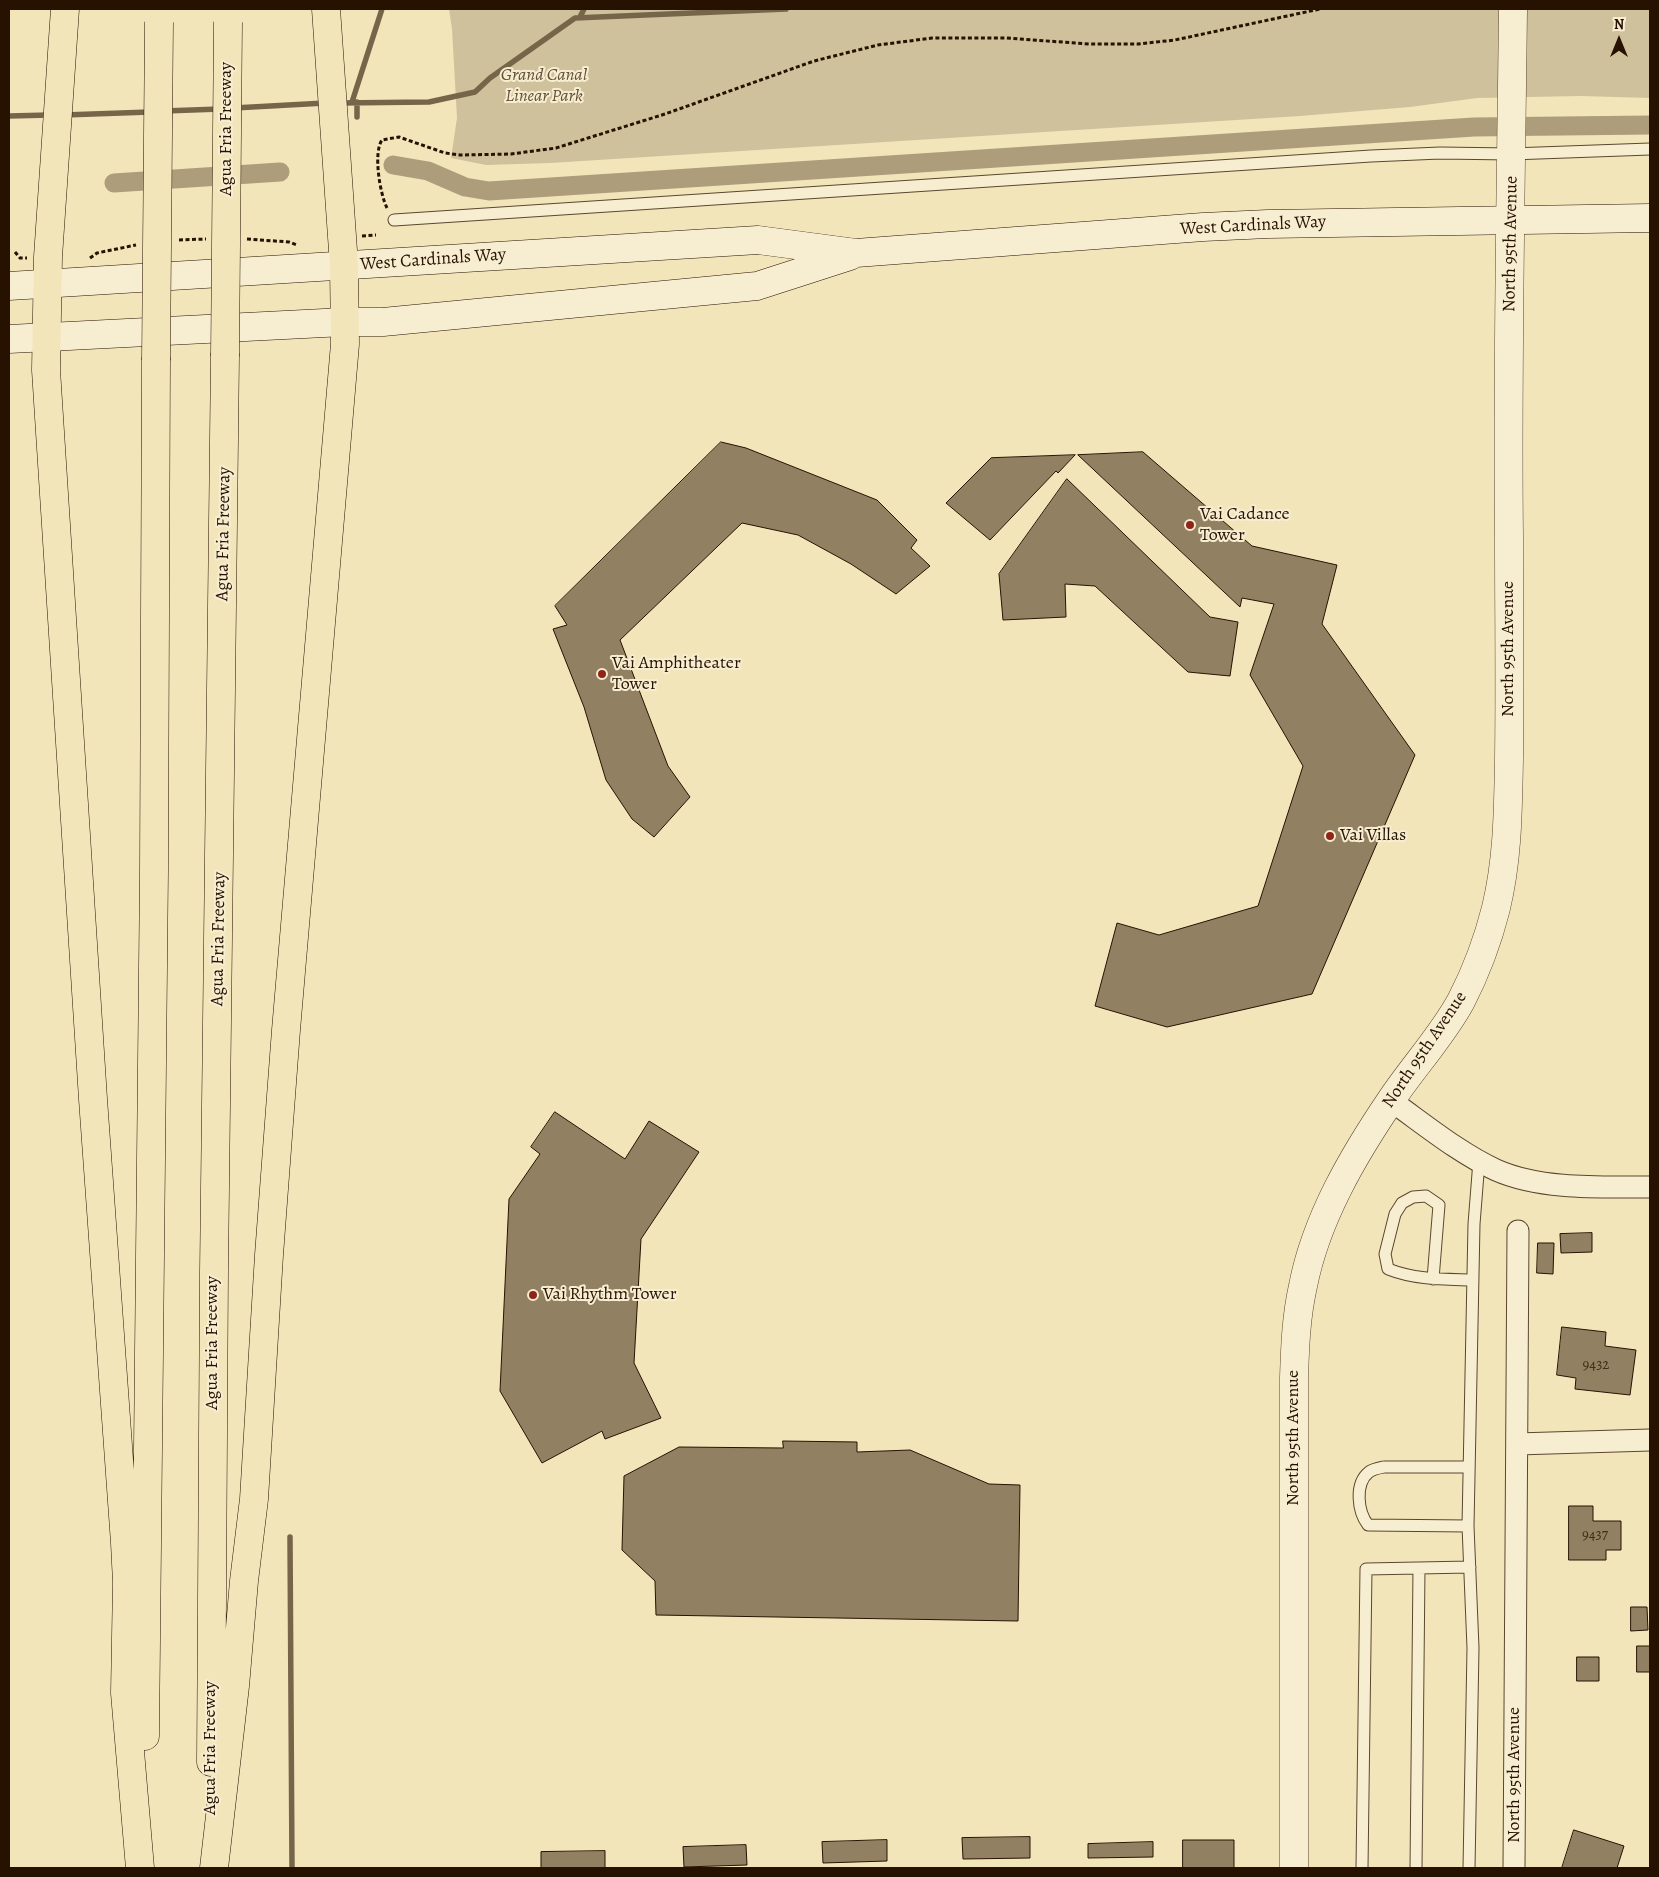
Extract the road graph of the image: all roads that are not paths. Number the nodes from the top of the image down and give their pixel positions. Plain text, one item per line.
1 (1513, 9) edge
2 (159, 15) edge
3 (228, 15) edge
4 (327, 17) edge
5 (64, 18) edge
6 (1650, 149) edge
7 (1511, 150) junction
8 (1650, 218) edge
9 (394, 220) dead end
10 (1511, 220) junction
11 (856, 254) junction
12 (344, 265) junction
13 (48, 283) junction
14 (9, 286) edge
15 (344, 322) junction
16 (46, 337) junction
17 (9, 339) edge
18 (1390, 1100) junction
19 (1479, 1161) junction
20 (1650, 1187) edge
21 (1518, 1231) dead end
22 (1433, 1279) junction
23 (1473, 1280) junction
24 (1650, 1440) edge
25 (1517, 1444) junction
26 (1470, 1467) junction
27 (1468, 1526) junction
28 (1470, 1567) junction
29 (1419, 1568) junction
30 (141, 1868) edge
31 (213, 1868) edge
32 (1294, 1868) edge
33 (1362, 1868) edge
34 (1416, 1868) edge
35 (1470, 1868) edge
36 (1514, 1868) edge

1 - 7 main road, North 95th Avenue
2 - 30 highway, bridge
3 - 31 highway, Agua Fria Freeway, bridge
4 - 12 highway
5 - 13 highway
6 - 7 lane
7 - 9 lane
7 - 10 main road, North 95th Avenue
8 - 10 main road, West Cardinals Way
10 - 11 main road, West Cardinals Way
10 - 18 main road, North 95th Avenue
11 - 12 main road, West Cardinals Way
11 - 15 main road, West Cardinals Way
12 - 13 main road, West Cardinals Way
12 - 15 highway
13 - 14 main road, West Cardinals Way
13 - 16 highway
15 - 16 main road
15 - 31 highway
16 - 17 main road
16 - 30 highway
18 - 19 street
18 - 32 main road, North 95th Avenue
19 - 20 street
19 - 23 lane
21 - 25 street, North 95th Avenue
22 - 22 lane
22 - 23 lane
23 - 26 lane
24 - 25 street
25 - 36 street, North 95th Avenue
26 - 27 lane
26 - 27 lane
27 - 28 lane
28 - 29 lane
28 - 35 lane
29 - 33 lane
29 - 34 lane

